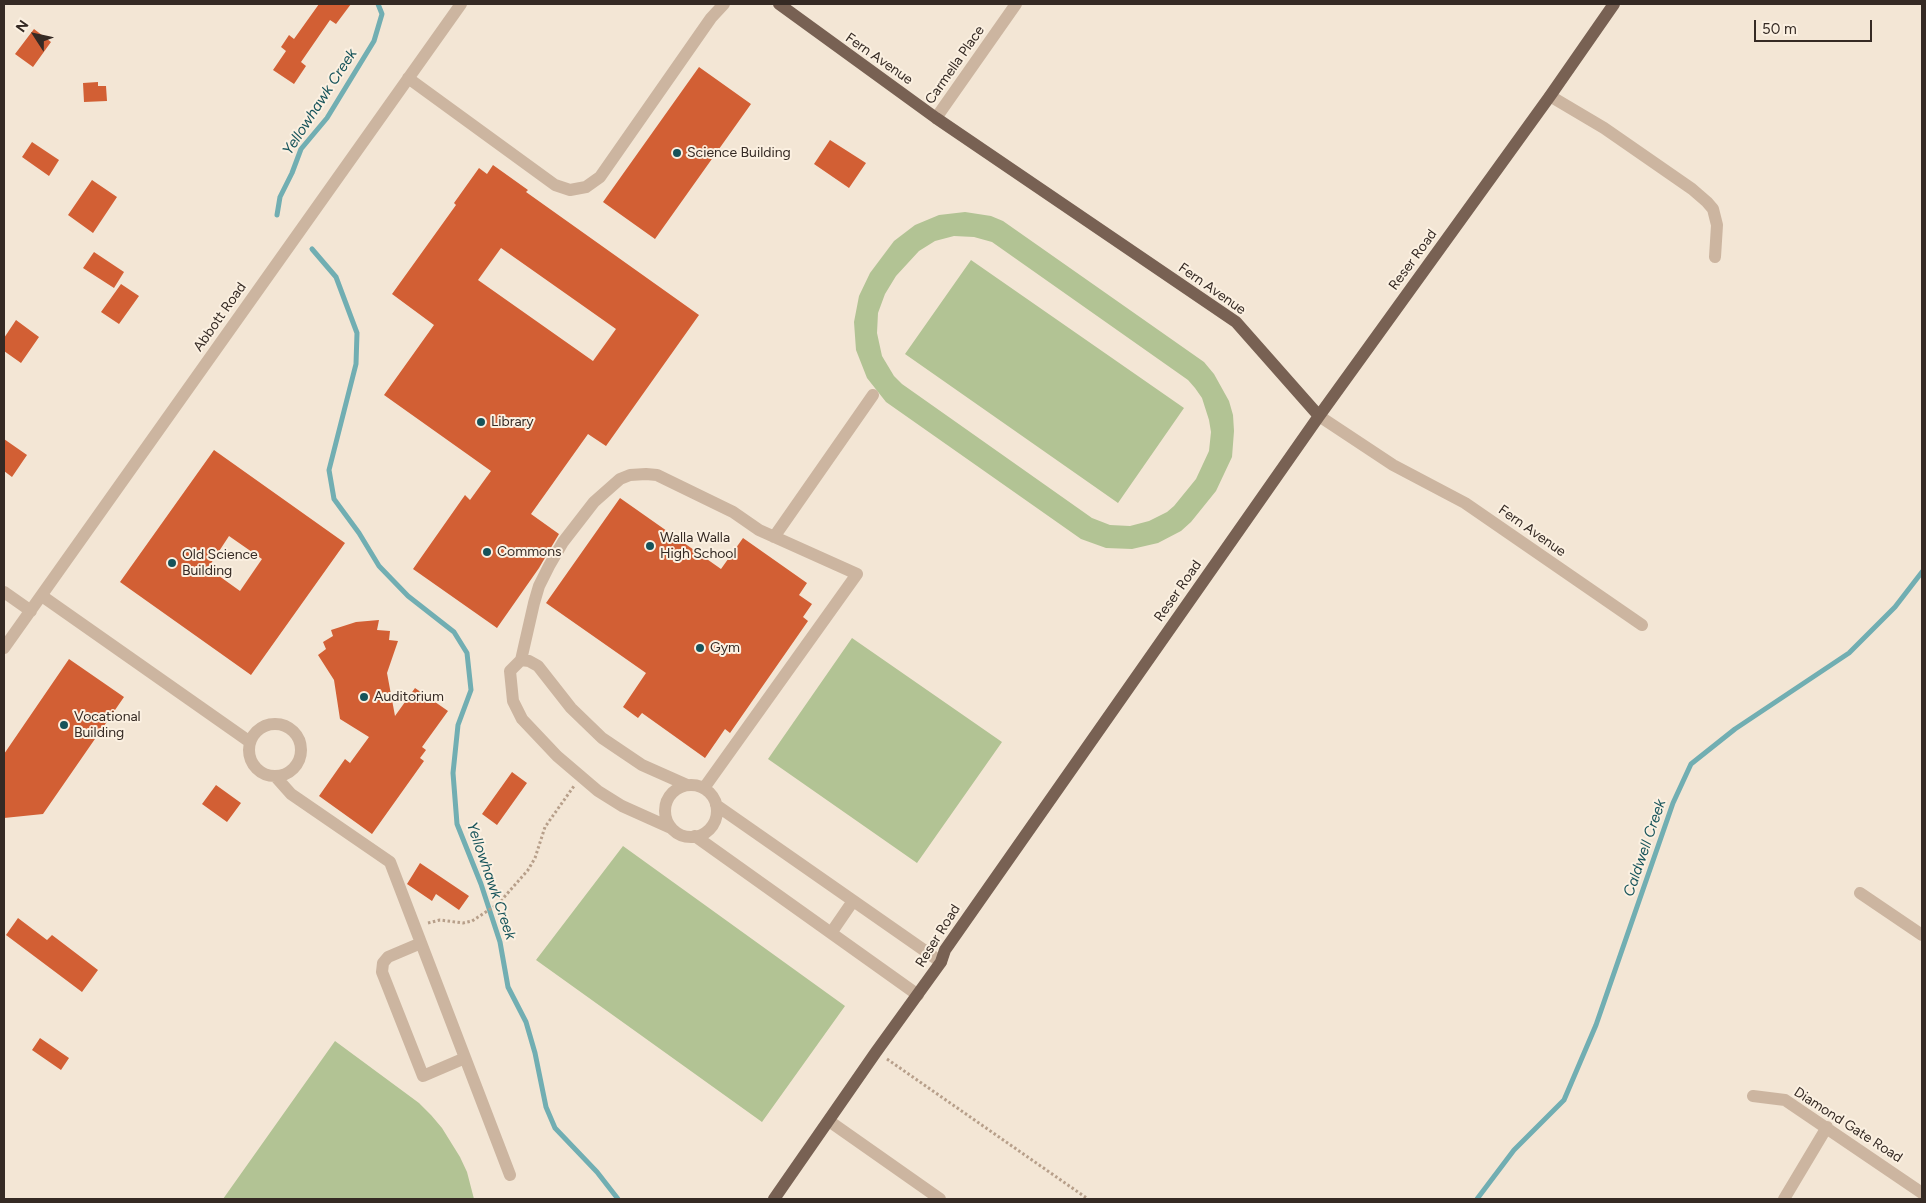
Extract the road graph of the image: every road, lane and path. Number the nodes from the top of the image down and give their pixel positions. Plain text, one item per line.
1 (461, 4) edge
2 (724, 4) edge
3 (779, 4) edge
4 (1016, 4) edge
5 (1614, 4) edge
6 (408, 78) junction
7 (1550, 96) junction
8 (936, 118) junction
9 (1715, 257) dead end
10 (873, 395) dead end
11 (1319, 416) junction
12 (774, 537) junction
13 (4, 592) edge
14 (42, 596) junction
15 (31, 611) junction
16 (1642, 625) dead end
17 (4, 648) edge
18 (521, 660) junction
19 (250, 742) junction
20 (275, 776) junction
21 (580, 777) junction
22 (687, 785) junction
23 (704, 788) junction
24 (716, 805) junction
25 (671, 828) junction
26 (695, 836) junction
27 (1860, 893) dead end
28 (853, 901) junction
29 (415, 927) junction
30 (831, 933) junction
31 (1922, 935) edge
32 (421, 943) junction
33 (941, 962) junction
34 (918, 995) junction
35 (876, 1052) junction
36 (465, 1058) junction
37 (1752, 1096) dead end
38 (829, 1121) junction
39 (1827, 1127) junction
40 (510, 1175) dead end
41 (1922, 1193) edge
42 (774, 1199) edge
43 (940, 1199) edge
44 (1088, 1199) edge
45 (1784, 1199) edge

1 - 6 street, Abbott Road
2 - 6 street
3 - 8 main road, Fern Avenue
4 - 8 street, Carmella Place
5 - 7 main road, Reser Road
6 - 14 street, Abbott Road
7 - 9 street
7 - 11 main road, Reser Road
8 - 11 main road, Fern Avenue
10 - 12 street
11 - 16 street, Fern Avenue
11 - 33 main road, Reser Road
12 - 18 street
12 - 23 street
13 - 15 street
14 - 15 street, Abbott Road
14 - 19 street
15 - 17 street, Abbott Road
18 - 21 street
18 - 22 street
19 - 20 street
19 - 20 street
20 - 29 street
21 - 25 street
21 - 29 path
22 - 23 street
22 - 25 street
23 - 24 street
24 - 26 street
24 - 28 street
25 - 26 street
26 - 30 street
27 - 31 street
28 - 30 street
28 - 33 street
29 - 32 street
30 - 34 street
32 - 36 street
32 - 36 street
33 - 34 main road, Reser Road
34 - 35 main road, Reser Road
35 - 38 main road, Reser Road
35 - 44 path
36 - 40 street
37 - 39 street, Diamond Gate Road
38 - 42 main road, Reser Road
38 - 43 street
39 - 41 street, Diamond Gate Road
39 - 45 street

